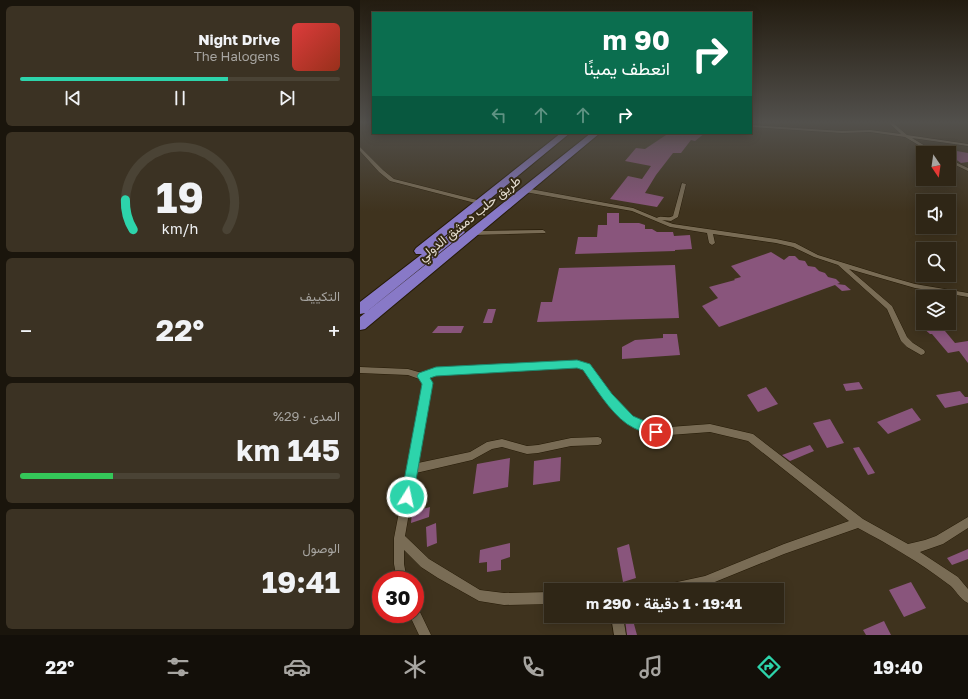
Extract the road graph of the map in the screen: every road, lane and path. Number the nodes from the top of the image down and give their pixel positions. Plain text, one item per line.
1 (364, 153) edge
2 (541, 153) edge
3 (560, 153) edge
4 (572, 153) edge
5 (956, 164) edge
6 (968, 170) edge
7 (684, 184) dead end
8 (525, 190) junction
9 (479, 202) junction
10 (652, 218) junction
11 (543, 232) dead end
12 (709, 232) junction
13 (473, 233) junction
14 (712, 243) dead end
15 (841, 265) junction
16 (968, 295) edge
17 (360, 301) edge
18 (360, 310) edge
19 (360, 325) edge
20 (922, 352) dead end
21 (360, 370) edge
22 (422, 376) junction
23 (598, 441) dead end
24 (412, 469) junction
25 (968, 522) edge
26 (859, 523) junction
27 (399, 538) junction
28 (907, 549) junction
29 (400, 571) edge
30 (697, 583) edge
31 (968, 597) edge
32 (544, 598) edge
33 (419, 623) edge
34 (618, 623) edge
35 (425, 635) edge
36 (620, 635) edge

1 - 9 street
2 - 9 highway
3 - 18 highway, طريق حلب دمشق الدولي
4 - 8 highway, طريق حلب دمشق الدولي
5 - 6 street
7 - 10 street
8 - 10 street
8 - 13 highway, طريق حلب دمشق الدولي
9 - 17 highway
10 - 12 street
11 - 13 street
12 - 14 street
12 - 15 street
13 - 19 highway, طريق حلب دمشق الدولي
15 - 16 street
15 - 20 street
21 - 22 street
22 - 24 street
22 - 26 street
23 - 24 street
24 - 27 street
25 - 28 street
26 - 28 street
26 - 30 street
27 - 29 street
27 - 32 street
28 - 31 street
33 - 35 street
34 - 36 street

